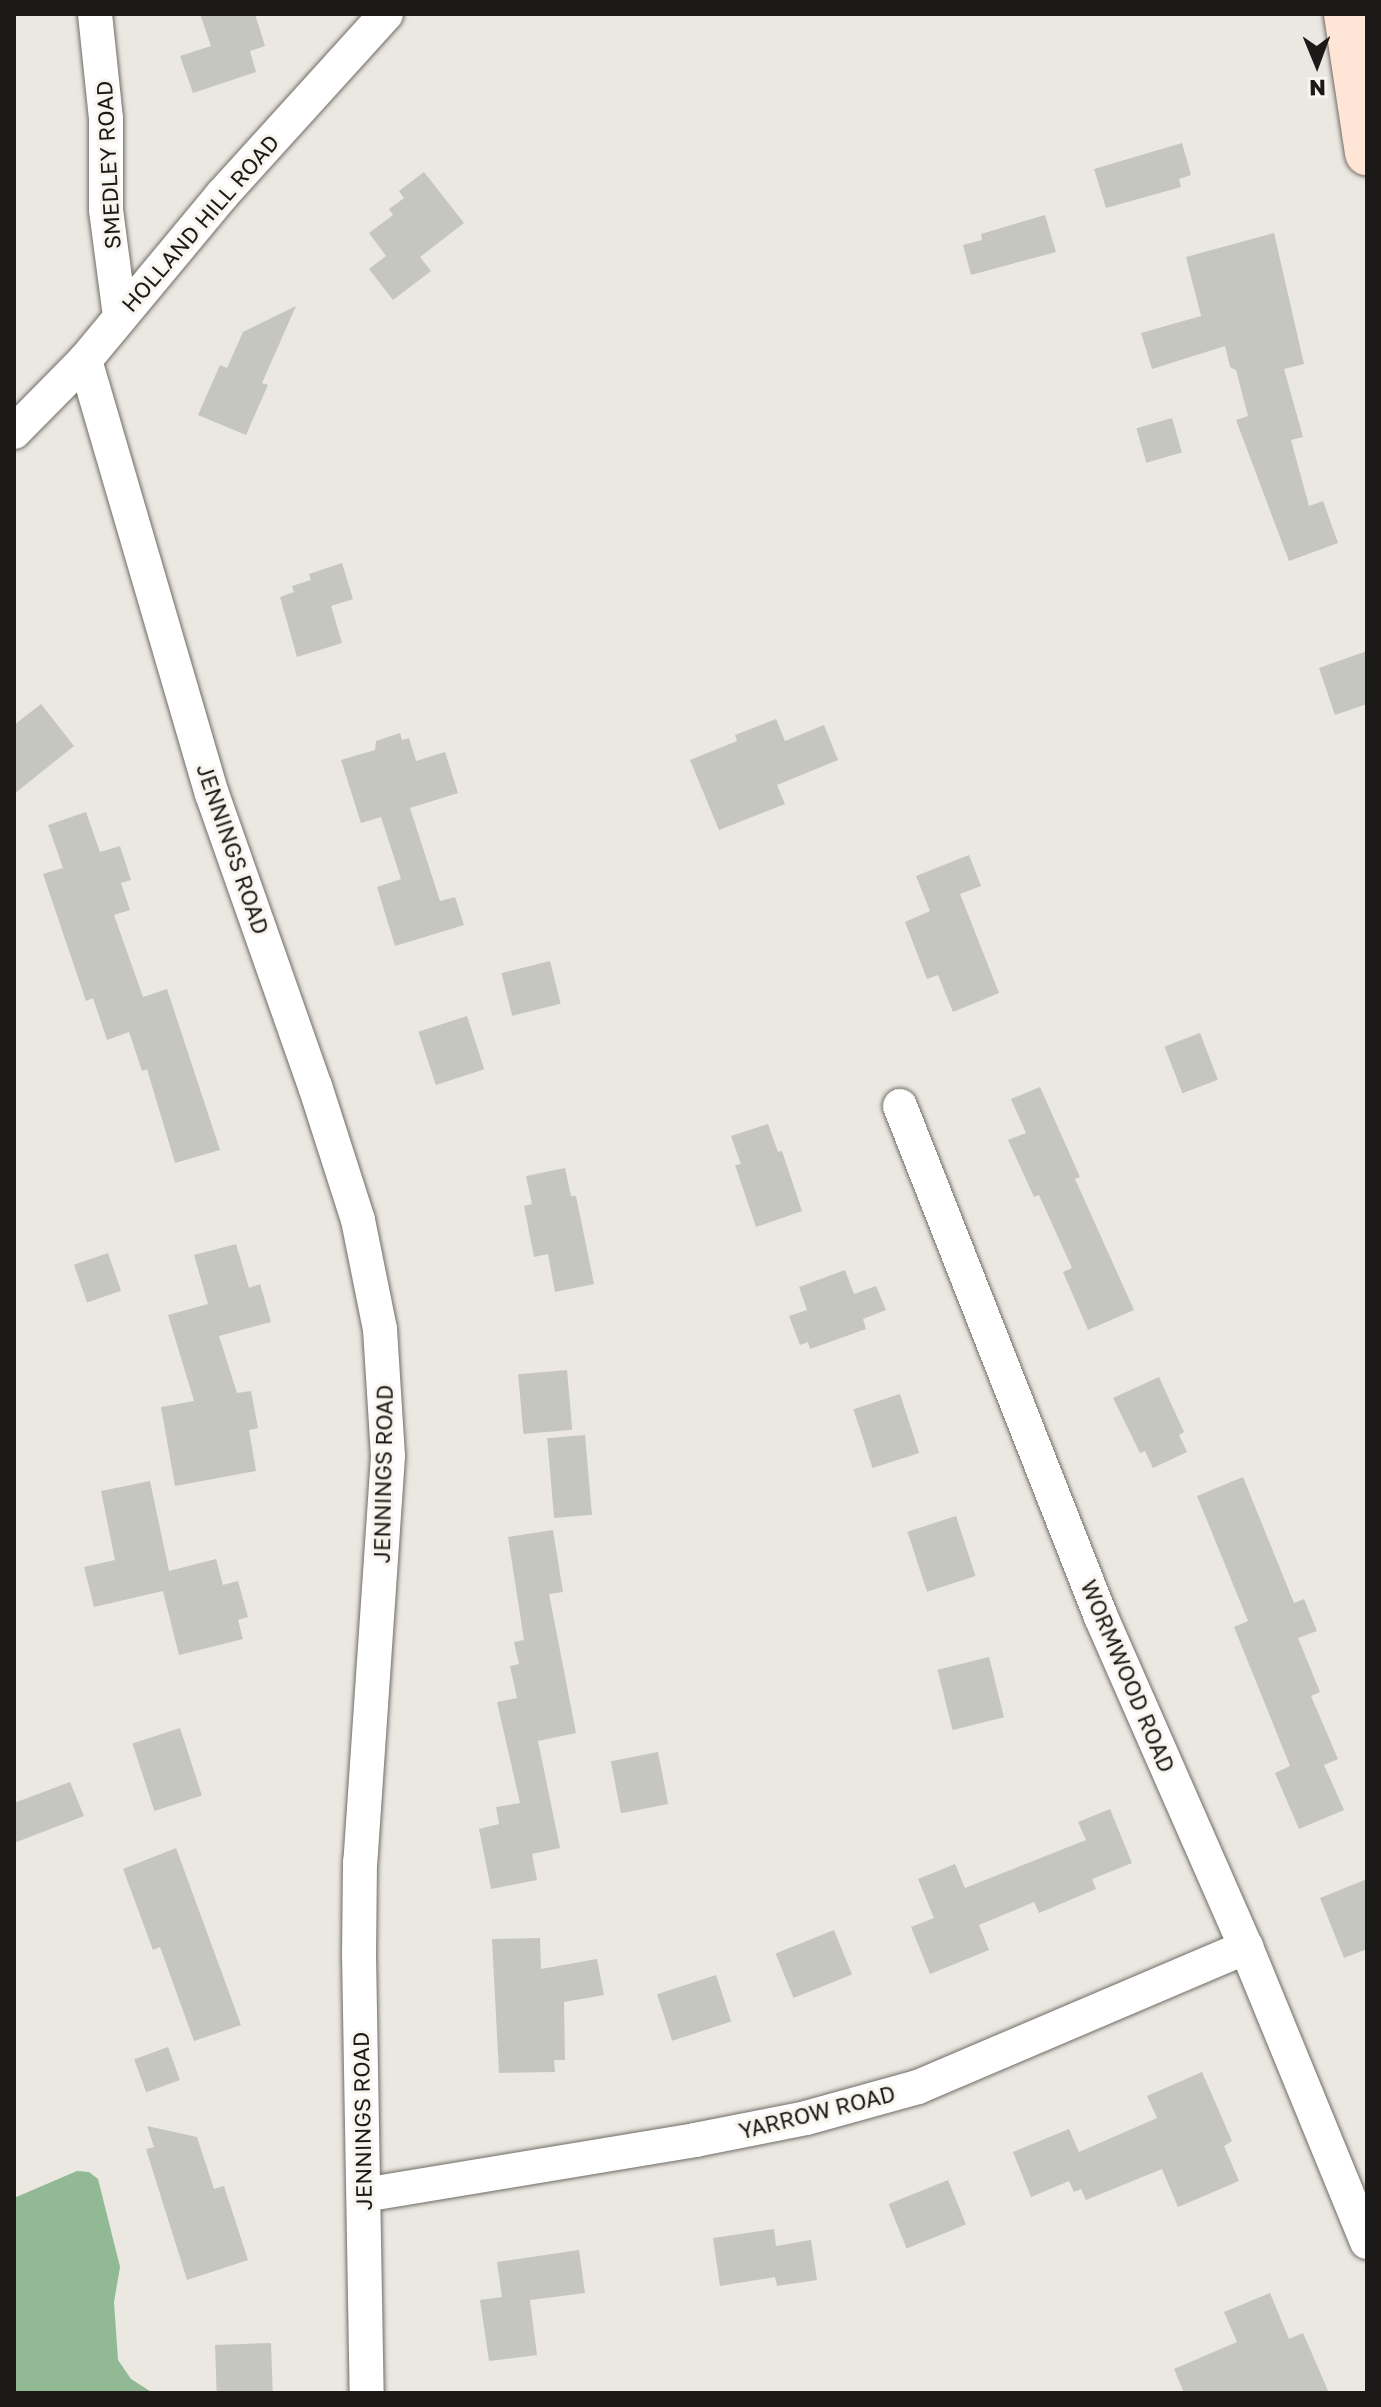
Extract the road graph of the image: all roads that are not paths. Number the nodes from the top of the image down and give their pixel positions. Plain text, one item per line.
1 (95, 14) edge
2 (386, 14) edge
3 (1346, 14) edge
4 (1367, 153) edge
5 (120, 316) junction
6 (85, 360) junction
7 (14, 432) edge
8 (900, 1106) dead end
9 (1246, 1947) junction
10 (364, 2195) junction
11 (1367, 2242) edge
12 (367, 2393) edge

1 - 5 street, SMEDLEY ROAD
2 - 5 street, HOLLAND HILL ROAD
3 - 4 main road
5 - 6 street, HOLLAND HILL ROAD
6 - 7 street, HOLLAND HILL ROAD
6 - 10 street, JENNINGS ROAD
8 - 9 street, WORMWOOD ROAD
9 - 10 street, YARROW ROAD
9 - 11 street, WORMWOOD ROAD
10 - 12 street, JENNINGS ROAD

